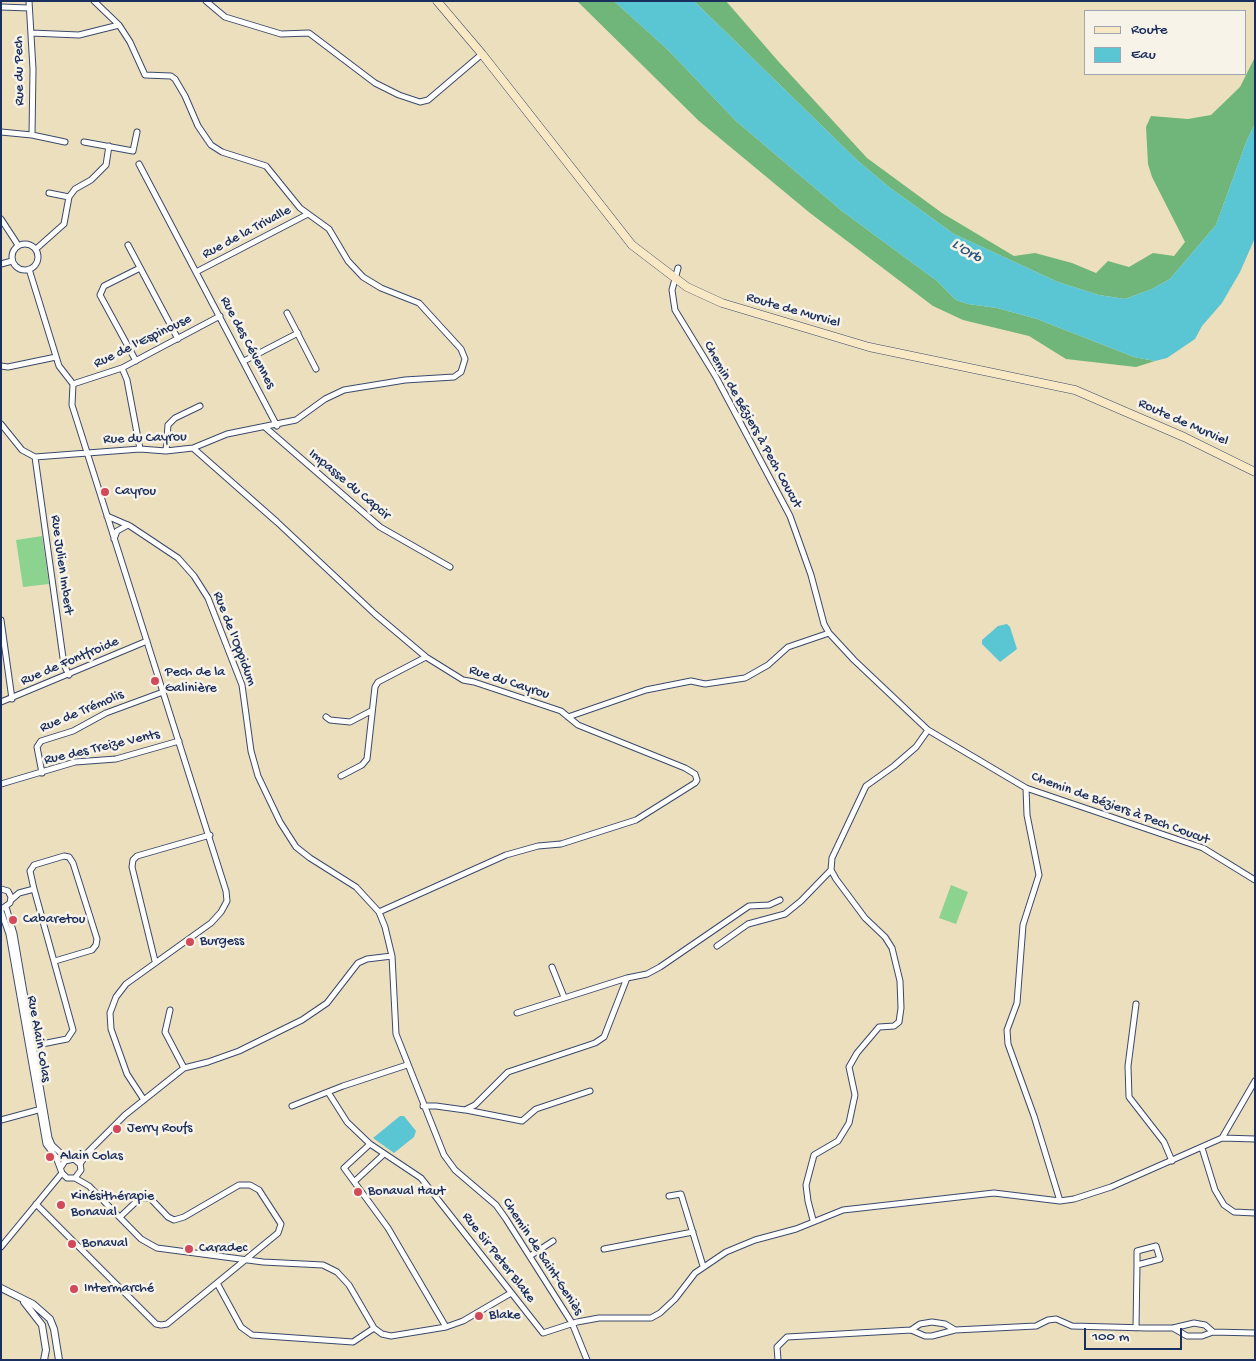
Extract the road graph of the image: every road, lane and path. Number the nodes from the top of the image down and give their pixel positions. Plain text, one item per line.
1 (29, 1) edge
2 (94, 1) edge
3 (206, 1) edge
4 (437, 1) edge
5 (1, 7) edge
6 (28, 8) junction
7 (119, 25) junction
8 (31, 33) junction
9 (482, 54) junction
10 (1, 132) edge
11 (137, 132) dead end
12 (32, 134) junction
13 (65, 142) dead end
14 (84, 142) dead end
15 (109, 146) junction
16 (138, 164) dead end
17 (49, 193) dead end
18 (69, 197) junction
19 (308, 214) junction
20 (1, 218) edge
21 (18, 245) junction
22 (128, 245) dead end
23 (36, 249) junction
24 (12, 261) junction
25 (1, 264) edge
26 (140, 268) junction
27 (678, 268) dead end
28 (28, 269) junction
29 (196, 272) junction
30 (674, 279) junction
31 (287, 313) dead end
32 (220, 316) junction
33 (298, 333) junction
34 (178, 339) junction
35 (56, 357) junction
36 (136, 361) junction
37 (244, 361) junction
38 (1, 366) edge
39 (122, 368) junction
40 (316, 369) dead end
41 (73, 384) junction
42 (200, 406) dead end
43 (1, 424) edge
44 (277, 426) junction
45 (266, 428) junction
46 (193, 448) junction
47 (140, 450) junction
48 (166, 451) junction
49 (86, 452) junction
50 (35, 457) junction
51 (1255, 472) edge
52 (107, 516) junction
53 (128, 525) junction
54 (114, 540) junction
55 (450, 567) dead end
56 (1, 620) edge
57 (829, 633) junction
58 (147, 641) junction
59 (426, 657) junction
60 (69, 675) junction
61 (163, 692) junction
62 (12, 699) junction
63 (1, 702) edge
64 (371, 711) junction
65 (326, 717) dead end
66 (568, 717) junction
67 (928, 730) junction
68 (179, 742) junction
69 (42, 773) junction
70 (341, 776) dead end
71 (1, 784) edge
72 (1026, 788) junction
73 (210, 835) junction
74 (296, 846) joint
75 (831, 870) junction
76 (1255, 880) edge
77 (1, 883) edge
78 (3, 889) edge
79 (34, 889) junction
80 (10, 893) junction
81 (19, 893) junction
82 (11, 900) junction
83 (780, 900) dead end
84 (3, 909) edge
85 (380, 912) junction
86 (717, 946) dead end
87 (392, 956) junction
88 (55, 961) junction
89 (155, 961) junction
90 (552, 967) dead end
91 (627, 978) junction
92 (564, 996) junction
93 (1136, 1004) dead end
94 (170, 1010) dead end
95 (517, 1013) dead end
96 (32, 1046) junction
97 (407, 1065) junction
98 (184, 1068) junction
99 (1255, 1080) edge
100 (590, 1091) dead end
101 (328, 1092) junction
102 (144, 1100) junction
103 (292, 1106) dead end
104 (423, 1106) junction
105 (38, 1110) junction
106 (465, 1110) junction
107 (1, 1120) edge
108 (1222, 1138) junction
109 (1255, 1138) edge
110 (370, 1144) junction
111 (1202, 1148) junction
112 (88, 1152) junction
113 (383, 1155) junction
114 (71, 1160) junction
115 (1172, 1161) junction
116 (80, 1164) junction
117 (61, 1167) junction
118 (81, 1173) junction
119 (64, 1176) junction
120 (75, 1178) junction
121 (355, 1181) junction
122 (89, 1186) junction
123 (669, 1196) dead end
124 (1060, 1201) junction
125 (36, 1204) junction
126 (1255, 1213) edge
127 (120, 1217) junction
128 (813, 1220) junction
129 (693, 1232) junction
130 (553, 1241) dead end
131 (1, 1247) edge
132 (604, 1249) dead end
133 (530, 1256) junction
134 (244, 1260) junction
135 (1137, 1265) junction
136 (703, 1266) junction
137 (217, 1283) junction
138 (1, 1288) edge
139 (511, 1293) junction
140 (21, 1299) junction
141 (572, 1323) junction
142 (446, 1327) junction
143 (374, 1328) junction
144 (1136, 1328) junction
145 (1174, 1328) junction
146 (911, 1330) junction
147 (955, 1330) junction
148 (1213, 1332) junction
149 (1255, 1333) edge
150 (44, 1360) edge
151 (60, 1360) edge
152 (587, 1360) edge
153 (778, 1360) edge

1 - 6 street, Rue du Pech
2 - 7 street
3 - 9 street
4 - 9 main road, Route de Murviel
5 - 6 street
6 - 8 street, Rue du Pech
7 - 8 street
7 - 19 street
8 - 12 street, Rue du Pech
9 - 30 main road, Route de Murviel
10 - 12 street
11 - 15 street
12 - 13 street
14 - 15 street
15 - 18 street
16 - 29 street, Rue des Cévennes
17 - 18 street
18 - 23 street
19 - 29 street, Rue de la Trivalle
19 - 44 street
20 - 21 street
21 - 23 street
21 - 24 street
22 - 26 street
23 - 28 street
24 - 25 street
24 - 28 street
26 - 34 street
26 - 36 street
27 - 30 street, Chemin de Béziers à Pech Coucut
28 - 35 street
29 - 32 street, Rue des Cévennes
30 - 51 main road, Route de Murviel
30 - 57 street, Chemin de Béziers à Pech Coucut
31 - 33 street
32 - 34 street, Rue de l'Espinouse
32 - 37 street, Rue des Cévennes
33 - 37 street
33 - 40 street
34 - 36 street, Rue de l'Espinouse
35 - 38 street
35 - 41 street
36 - 39 street, Rue de l'Espinouse
37 - 44 street, Rue des Cévennes
39 - 41 street, Rue de l'Espinouse
39 - 47 street
41 - 49 street
42 - 48 street
43 - 50 street
44 - 45 street
45 - 46 street
45 - 55 street, Impasse du Capcir
46 - 48 street, Rue du Cayrou
46 - 59 street, Rue du Cayrou
47 - 48 street, Rue du Cayrou
47 - 49 street, Rue du Cayrou
49 - 50 street, Rue du Cayrou
49 - 52 street
50 - 60 street, Rue Julien Imbert
52 - 53 street, Rue de l'Oppidum
52 - 54 street
53 - 54 street
53 - 74 street, Rue de l'Oppidum
54 - 58 street
56 - 62 street
57 - 66 street
57 - 67 street, Chemin de Béziers à Pech Coucut
58 - 60 street, Rue de Fontfroide
58 - 61 street
59 - 64 street
59 - 66 street, Rue du Cayrou
60 - 62 street, Rue de Fontfroide
61 - 68 street
61 - 69 street, Rue de Trémolis
62 - 63 street, Rue de Fontfroide
64 - 65 street
64 - 70 street
66 - 85 street, Rue du Cayrou
67 - 72 street, Chemin de Béziers à Pech Coucut
67 - 75 street
68 - 69 street, Rue des Treize Vents
68 - 73 street
69 - 71 street, Rue des Treize Vents
72 - 76 street, Chemin de Béziers à Pech Coucut
72 - 124 street
73 - 89 street
73 - 89 street
74 - 85 street, Chemin de Saint-Geniès
75 - 86 street
75 - 128 street
77 - 78 street
78 - 80 street
79 - 81 street
79 - 88 street
79 - 88 street
80 - 81 street
80 - 82 street
81 - 82 street
82 - 84 street
83 - 91 street
84 - 96 street, Rue Alain Colas
84 - 105 street, Rue Alain Colas
85 - 87 street, Chemin de Saint-Geniès
87 - 97 street, Chemin de Saint-Geniès
87 - 98 street
88 - 96 street
89 - 102 street
90 - 92 street
91 - 92 street
91 - 106 street
92 - 95 street
93 - 115 street
94 - 98 street
96 - 114 street, Rue Alain Colas
97 - 101 street
97 - 104 street, Chemin de Saint-Geniès
98 - 102 street
99 - 108 street
100 - 106 street
101 - 103 street
101 - 110 street, Rue Sir Peter Blake
102 - 112 street
104 - 106 street
104 - 133 street, Chemin de Saint-Geniès
105 - 107 street
105 - 117 street, Rue Alain Colas
108 - 109 street
108 - 111 street
110 - 113 street, Rue Sir Peter Blake
110 - 121 street
111 - 115 street
111 - 126 street
112 - 114 street
112 - 116 street
113 - 121 street
113 - 139 street, Rue Sir Peter Blake
114 - 116 street
114 - 117 street
115 - 124 street
116 - 118 street
117 - 119 street
118 - 120 street
118 - 122 street
119 - 120 street
119 - 125 street
120 - 122 street
121 - 142 street
122 - 127 street
123 - 129 street
124 - 128 street
125 - 131 street
125 - 137 street
127 - 134 street
127 - 134 street
128 - 136 street
129 - 132 street
129 - 136 street
130 - 133 street
133 - 141 street, Chemin de Saint-Geniès
134 - 137 street
134 - 143 street
135 - 135 street
135 - 144 street
136 - 141 street
137 - 143 street
138 - 140 street
139 - 141 street, Rue Sir Peter Blake
139 - 142 street
140 - 150 street
140 - 151 street
141 - 152 street, Chemin de Saint-Geniès
142 - 143 street
144 - 145 street
144 - 147 street
145 - 148 street
145 - 148 street
146 - 147 street
146 - 147 street
146 - 153 street
148 - 149 street

